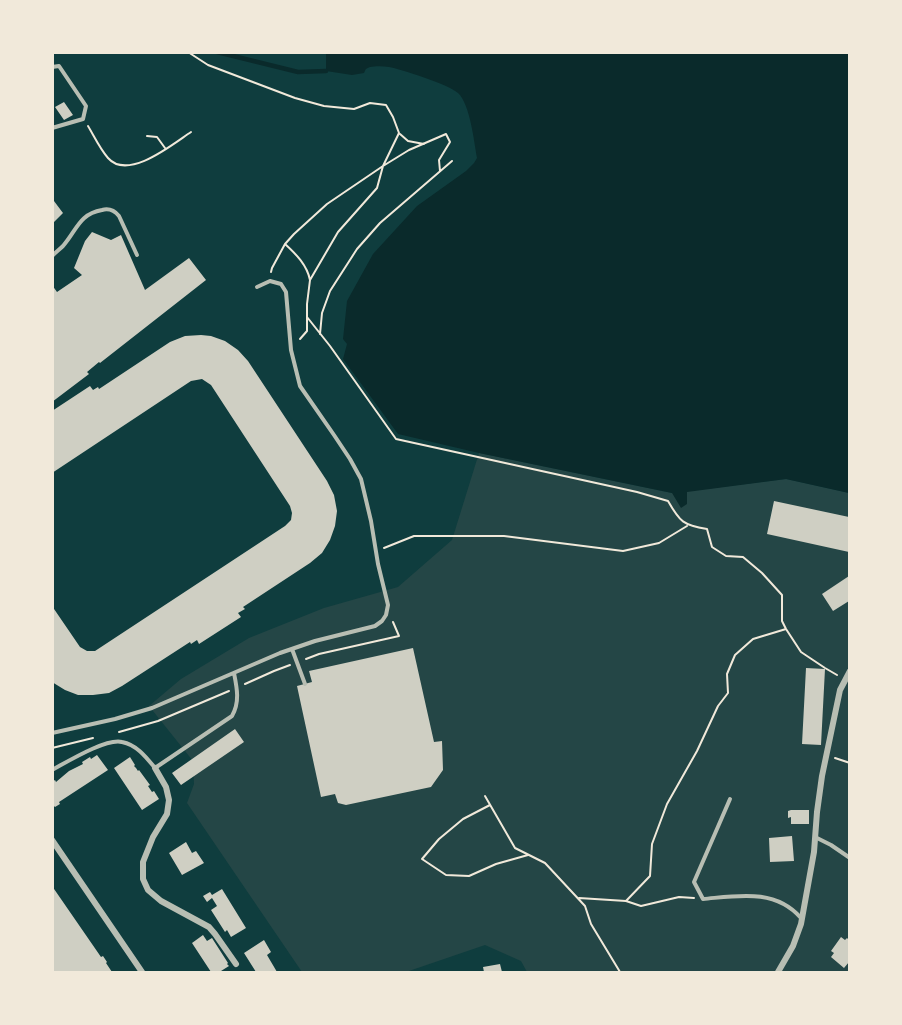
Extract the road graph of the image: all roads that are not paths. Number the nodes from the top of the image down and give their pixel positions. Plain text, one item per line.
1 (52, 67) edge
2 (52, 128) edge
3 (137, 255) dead end
4 (52, 256) edge
5 (259, 286) dead end
6 (292, 649) junction
7 (849, 671) edge
8 (234, 673) junction
9 (305, 684) dead end
10 (52, 733) edge
11 (155, 768) junction
12 (52, 770) edge
13 (730, 799) dead end
14 (815, 837) junction
15 (52, 840) edge
16 (849, 858) edge
17 (801, 919) junction
18 (236, 964) dead end
19 (142, 972) edge
20 (778, 972) edge

1 - 2 lane
3 - 4 lane
5 - 6 lane
6 - 8 lane
6 - 9 lane
7 - 14 street
8 - 10 lane
8 - 11 lane
11 - 12 lane
11 - 18 street
13 - 17 lane
14 - 16 lane
14 - 17 street
15 - 19 street
17 - 20 street

